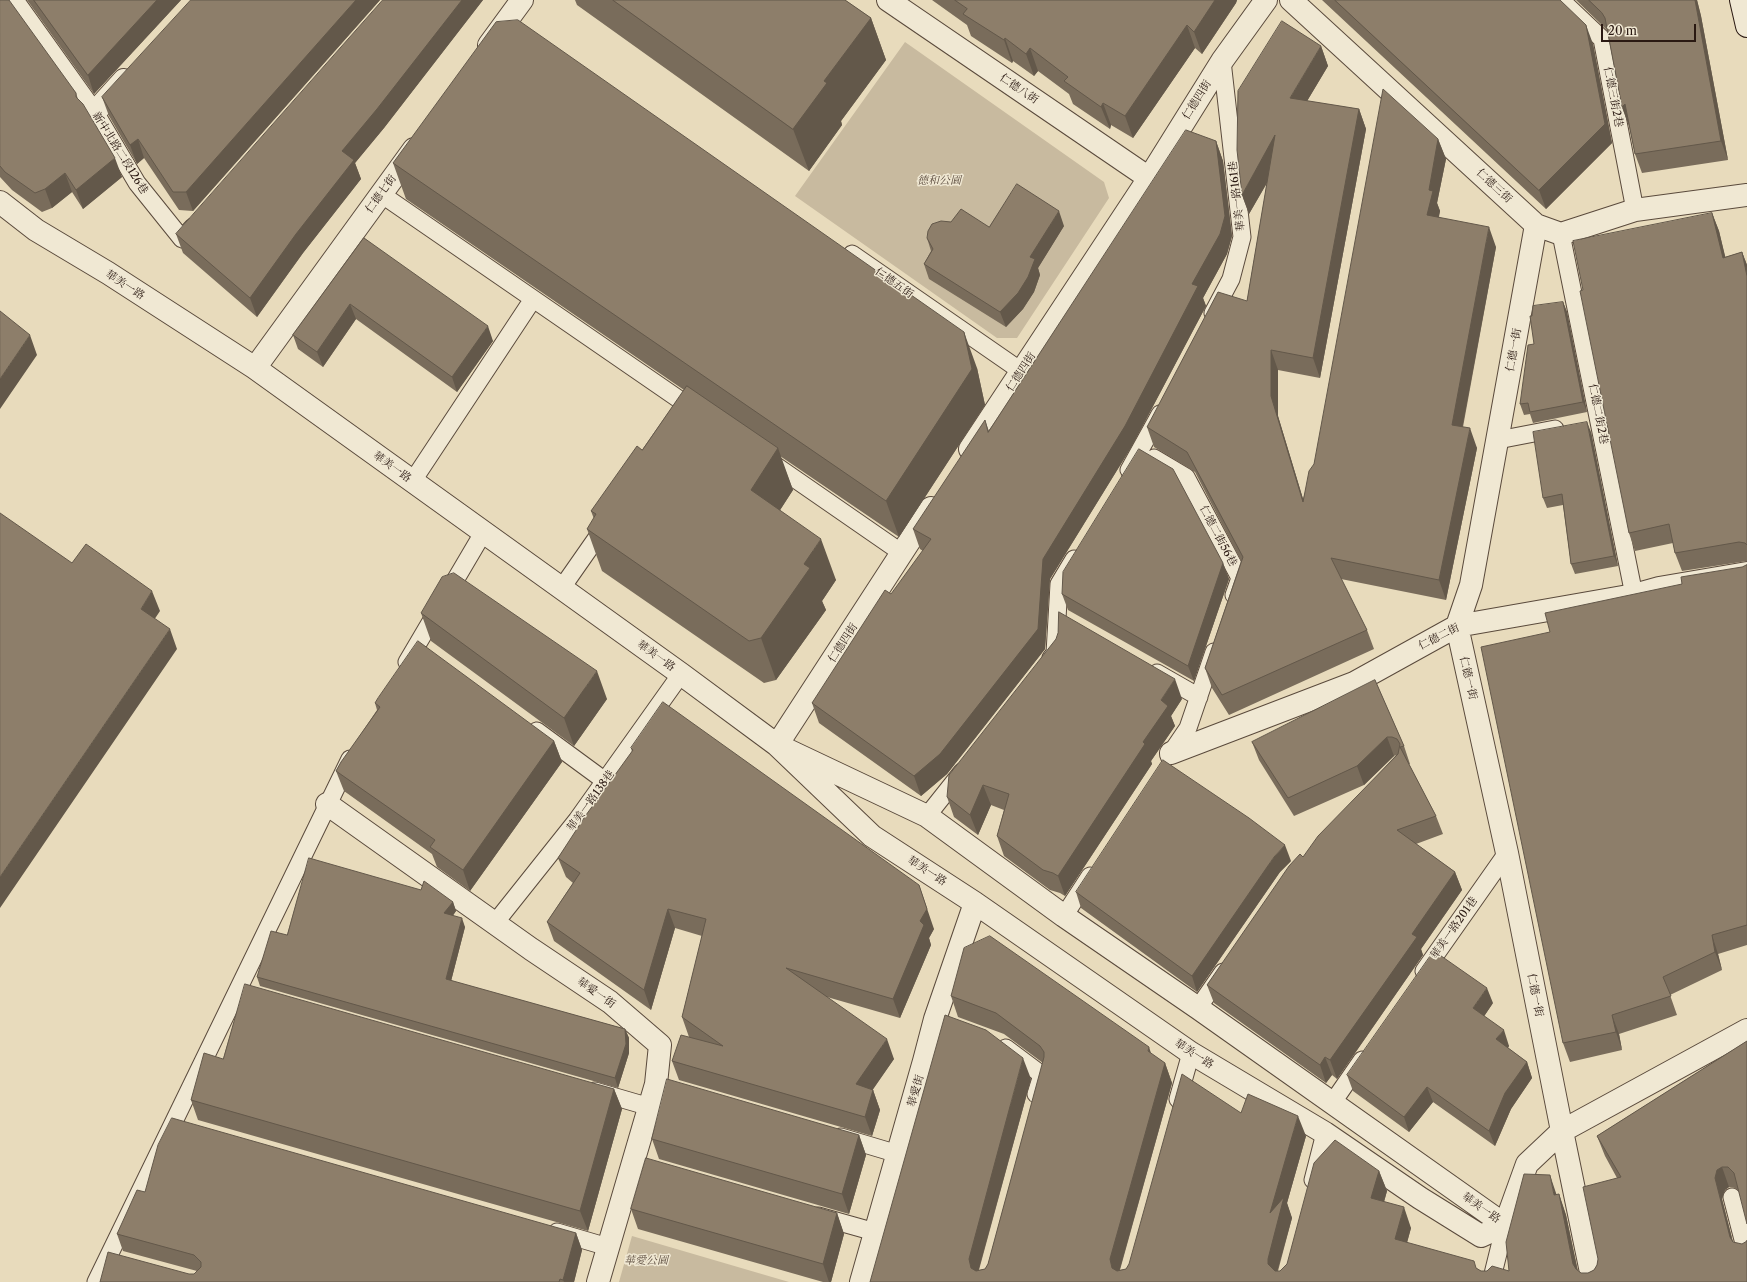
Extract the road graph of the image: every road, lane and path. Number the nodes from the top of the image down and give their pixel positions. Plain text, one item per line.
1 (15, 0) edge
2 (522, 0) edge
3 (888, 0) edge
4 (1266, 0) edge
5 (1291, 0) edge
6 (1561, 0) edge
7 (1741, 0) edge
8 (1747, 26) edge
9 (1222, 61) junction
10 (477, 62) edge
11 (136, 67) edge
12 (1385, 84) junction
13 (1380, 108) edge
14 (95, 112) junction
15 (427, 131) edge
16 (1149, 178) junction
17 (381, 194) junction
18 (1747, 195) edge
19 (0, 202) edge
20 (1635, 210) junction
21 (203, 215) edge
22 (1536, 225) junction
23 (1561, 234) junction
24 (838, 244) edge
25 (533, 299) junction
26 (1206, 327) edge
27 (255, 368) junction
28 (1021, 371) junction
29 (1166, 403) edge
30 (708, 420) edge
31 (1584, 423) junction
32 (1498, 440) junction
33 (753, 451) edge
34 (1141, 451) junction
35 (957, 469) edge
36 (412, 482) junction
37 (1120, 484) edge
38 (940, 495) edge
39 (616, 510) edge
40 (483, 533) junction
41 (1084, 544) edge
42 (902, 553) junction
43 (1747, 573) edge
44 (561, 589) junction
45 (1634, 595) junction
46 (1229, 608) edge
47 (1457, 626) junction
48 (1219, 637) edge
49 (1145, 666) edge
50 (1041, 672) edge
51 (681, 674) junction
52 (398, 677) edge
53 (1199, 697) junction
54 (524, 721) edge
55 (359, 743) edge
56 (777, 745) junction
57 (972, 759) edge
58 (1167, 760) joint
59 (605, 781) junction
60 (327, 804) junction
61 (928, 816) junction
62 (1507, 853) junction
63 (1098, 864) edge
64 (975, 902) junction
65 (1064, 916) junction
66 (495, 923) junction
67 (1234, 956) edge
68 (1413, 987) edge
69 (1198, 1008) junction
70 (1747, 1030) edge
71 (991, 1039) edge
72 (1373, 1045) edge
73 (1191, 1053) junction
74 (581, 1087) edge
75 (1333, 1102) junction
76 (1033, 1106) edge
77 (650, 1107) junction
78 (1174, 1114) edge
79 (1562, 1131) junction
80 (822, 1132) edge
81 (1326, 1133) junction
82 (898, 1154) junction
83 (1309, 1193) edge
84 (1732, 1197) edge
85 (800, 1210) edge
86 (1505, 1225) junction
87 (539, 1227) edge
88 (875, 1232) junction
89 (608, 1247) junction
90 (1747, 1254) edge
91 (96, 1282) edge
92 (598, 1282) edge
93 (861, 1282) edge
94 (1491, 1282) edge
95 (1594, 1282) edge

1 - 14 lane, 新中北路二段126巷
2 - 10 street
3 - 16 street, 仁德八街
4 - 9 street, 仁德四街
5 - 12 street, 仁德三街
6 - 20 lane, 仁德三街2巷
7 - 8 street
9 - 16 street, 仁德四街
9 - 26 lane, 華美一路161巷
11 - 14 street
12 - 13 lane
12 - 22 street, 仁德三街
14 - 21 lane, 新中北路二段126巷
15 - 17 street, 仁德七街
16 - 28 street, 仁德四街
17 - 25 lane
17 - 27 street, 仁德七街
18 - 20 street
19 - 27 street, 華美一路
20 - 23 street
22 - 23 street, 仁德三街
22 - 32 street, 仁德一街
23 - 31 lane, 仁德二街2巷
24 - 28 lane, 仁德五街
25 - 30 lane
25 - 36 lane
27 - 36 street, 華美一路
28 - 35 street, 仁德四街
29 - 34 lane
31 - 32 lane
31 - 45 lane, 仁德二街2巷
32 - 47 street, 仁德一街
33 - 42 lane
34 - 37 lane
34 - 46 lane, 仁德二街56巷
36 - 40 street, 華美一路
38 - 42 street, 仁德四街
39 - 44 lane
40 - 44 street, 華美一路
40 - 52 lane
41 - 50 lane
42 - 56 street, 仁德四街
43 - 45 street, 仁德二街
44 - 51 street, 華美一路
45 - 47 street, 仁德二街
47 - 58 street, 仁德二街
47 - 62 street, 仁德一街
48 - 53 lane
49 - 53 lane
51 - 56 street, 華美一路
51 - 59 lane, 華美一路138巷
53 - 58 lane
54 - 59 lane
55 - 60 lane
56 - 61 street, 華美一路
56 - 64 street, 華美一路
57 - 61 lane
59 - 66 lane, 華美一路138巷
60 - 66 street, 華愛一街
60 - 91 lane
61 - 65 street, 華美一路
62 - 68 lane, 華美一路201巷
62 - 79 street, 仁德一街
63 - 65 lane
64 - 73 street, 華美一路
64 - 82 street, 華愛街
65 - 69 street, 華美一路
66 - 77 street, 華愛一街
67 - 69 lane
69 - 75 street, 華美一路
70 - 79 street
71 - 76 lane
72 - 75 lane
73 - 78 lane
73 - 81 street, 華美一路
74 - 77 lane
75 - 86 street, 華美一路
77 - 89 street, 華愛一街
79 - 86 street
79 - 95 street, 仁德一街
80 - 82 lane
81 - 83 lane
81 - 86 street, 華美一路
82 - 88 street, 華愛街
84 - 90 lane
85 - 88 lane
86 - 94 lane
87 - 89 lane
88 - 93 street, 華愛街
89 - 92 street, 華愛一街

